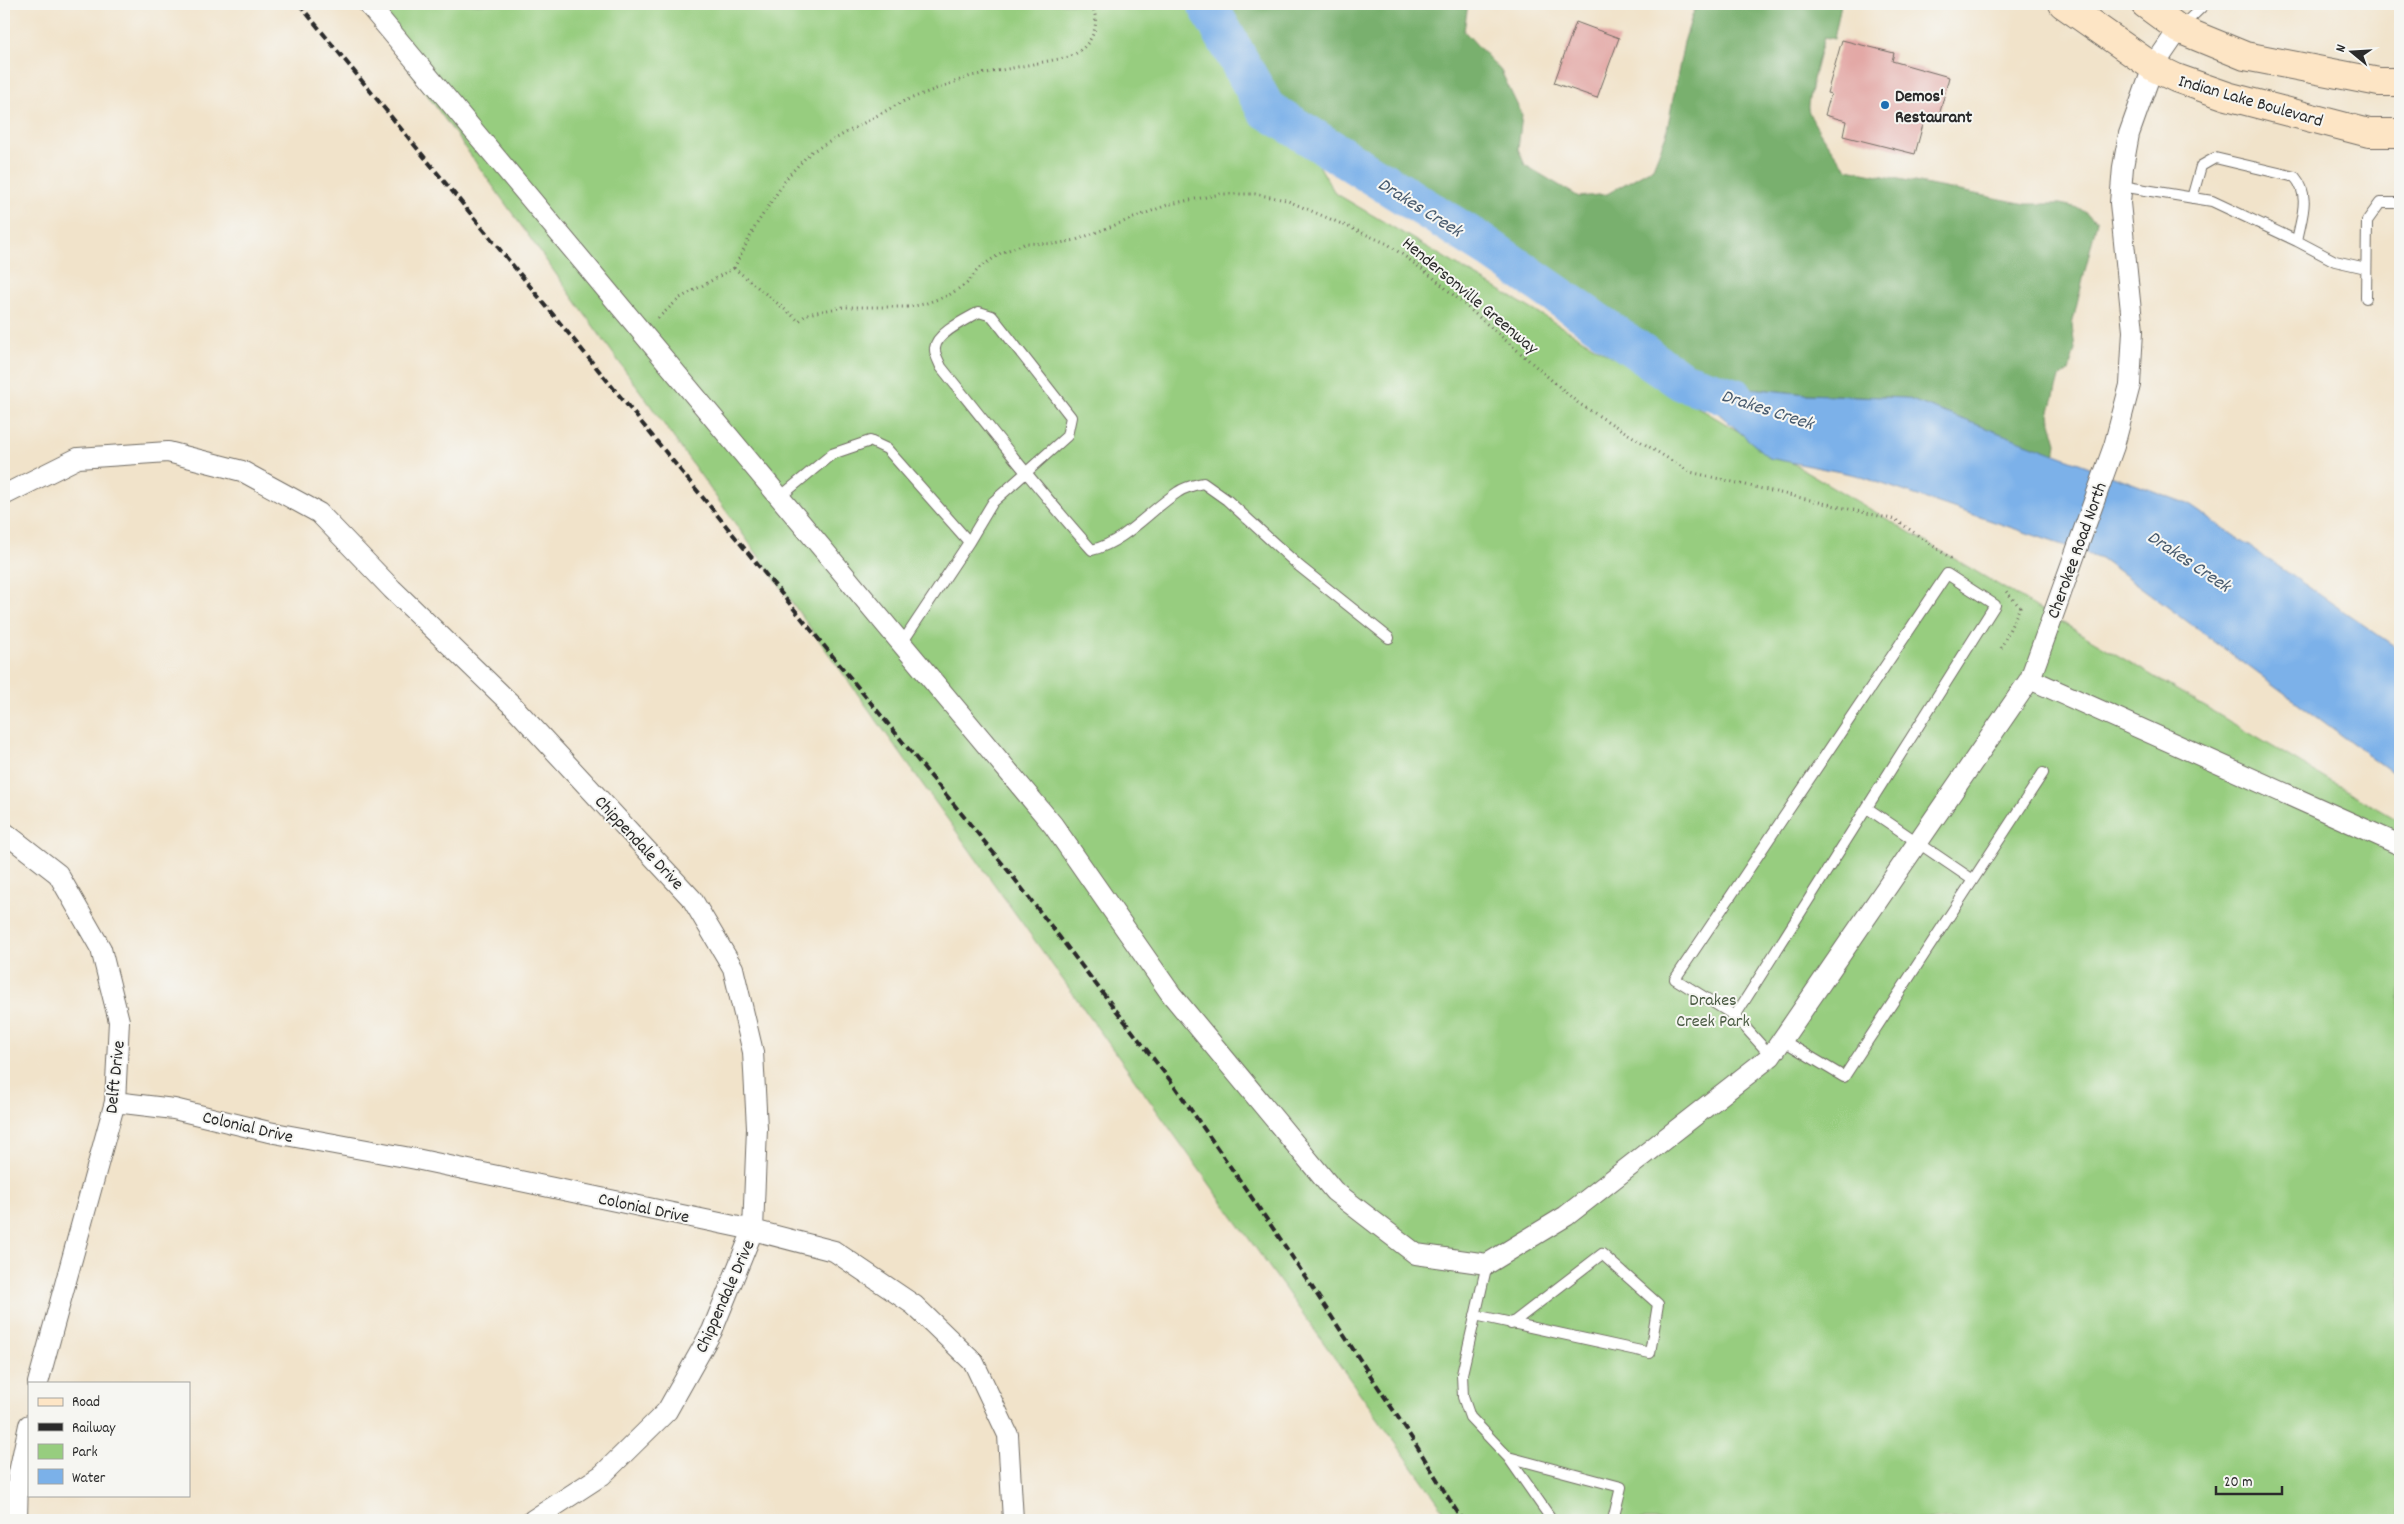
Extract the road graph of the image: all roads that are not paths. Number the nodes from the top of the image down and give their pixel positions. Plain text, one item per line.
1 (368, 4) edge
2 (2063, 4) edge
3 (2145, 4) edge
4 (2205, 4) edge
5 (2179, 29) junction
6 (2153, 67) junction
7 (2400, 82) edge
8 (2400, 133) edge
9 (2121, 186) junction
10 (2192, 198) junction
11 (2400, 203) edge
12 (2297, 241) junction
13 (2366, 268) junction
14 (2366, 298) dead end
15 (1026, 472) junction
16 (4, 495) edge
17 (780, 497) junction
18 (969, 542) junction
19 (1389, 638) dead end
20 (902, 644) junction
21 (2030, 679) junction
22 (2043, 773) dead end
23 (1866, 808) junction
24 (4, 832) edge
25 (1918, 842) junction
26 (2400, 845) edge
27 (1973, 880) junction
28 (1735, 1016) junction
29 (1782, 1040) junction
30 (1771, 1056) junction
31 (115, 1102) junction
32 (753, 1230) junction
33 (1487, 1264) junction
34 (1474, 1315) junction
35 (1511, 1324) junction
36 (38, 1382) edge
37 (28, 1430) edge
38 (1508, 1457) junction
39 (17, 1520) edge
40 (533, 1520) edge
41 (1013, 1520) edge
42 (1552, 1520) edge
43 (1613, 1520) edge

1 - 17 street
2 - 6 main road, Indian Lake Boulevard
3 - 5 main road
4 - 5 lane
5 - 6 street, Cherokee Road North
5 - 7 main road
6 - 8 main road, Indian Lake Boulevard
6 - 9 street, Cherokee Road North
9 - 10 lane
9 - 21 street, Cherokee Road North
10 - 12 lane
10 - 12 lane
11 - 13 lane
12 - 13 lane
13 - 14 lane
15 - 15 lane
15 - 18 lane
15 - 19 lane
16 - 32 street, Chippendale Drive
17 - 18 lane
17 - 20 street
18 - 20 lane
20 - 33 street
21 - 25 street, Cherokee Road North
21 - 26 street
22 - 27 lane
23 - 25 lane
23 - 28 lane
23 - 28 lane
24 - 31 street, Delft Drive
25 - 27 lane
25 - 29 street, Cherokee Road North
27 - 29 lane
28 - 30 lane
29 - 30 street, Cherokee Road North
30 - 33 street, Cherokee Road North
31 - 32 street, Colonial Drive
31 - 36 street, Delft Drive
32 - 40 street, Chippendale Drive
32 - 41 street, Colonial Drive
33 - 34 lane
34 - 35 lane
34 - 38 lane
35 - 35 lane
37 - 39 street
38 - 42 lane
38 - 43 lane

